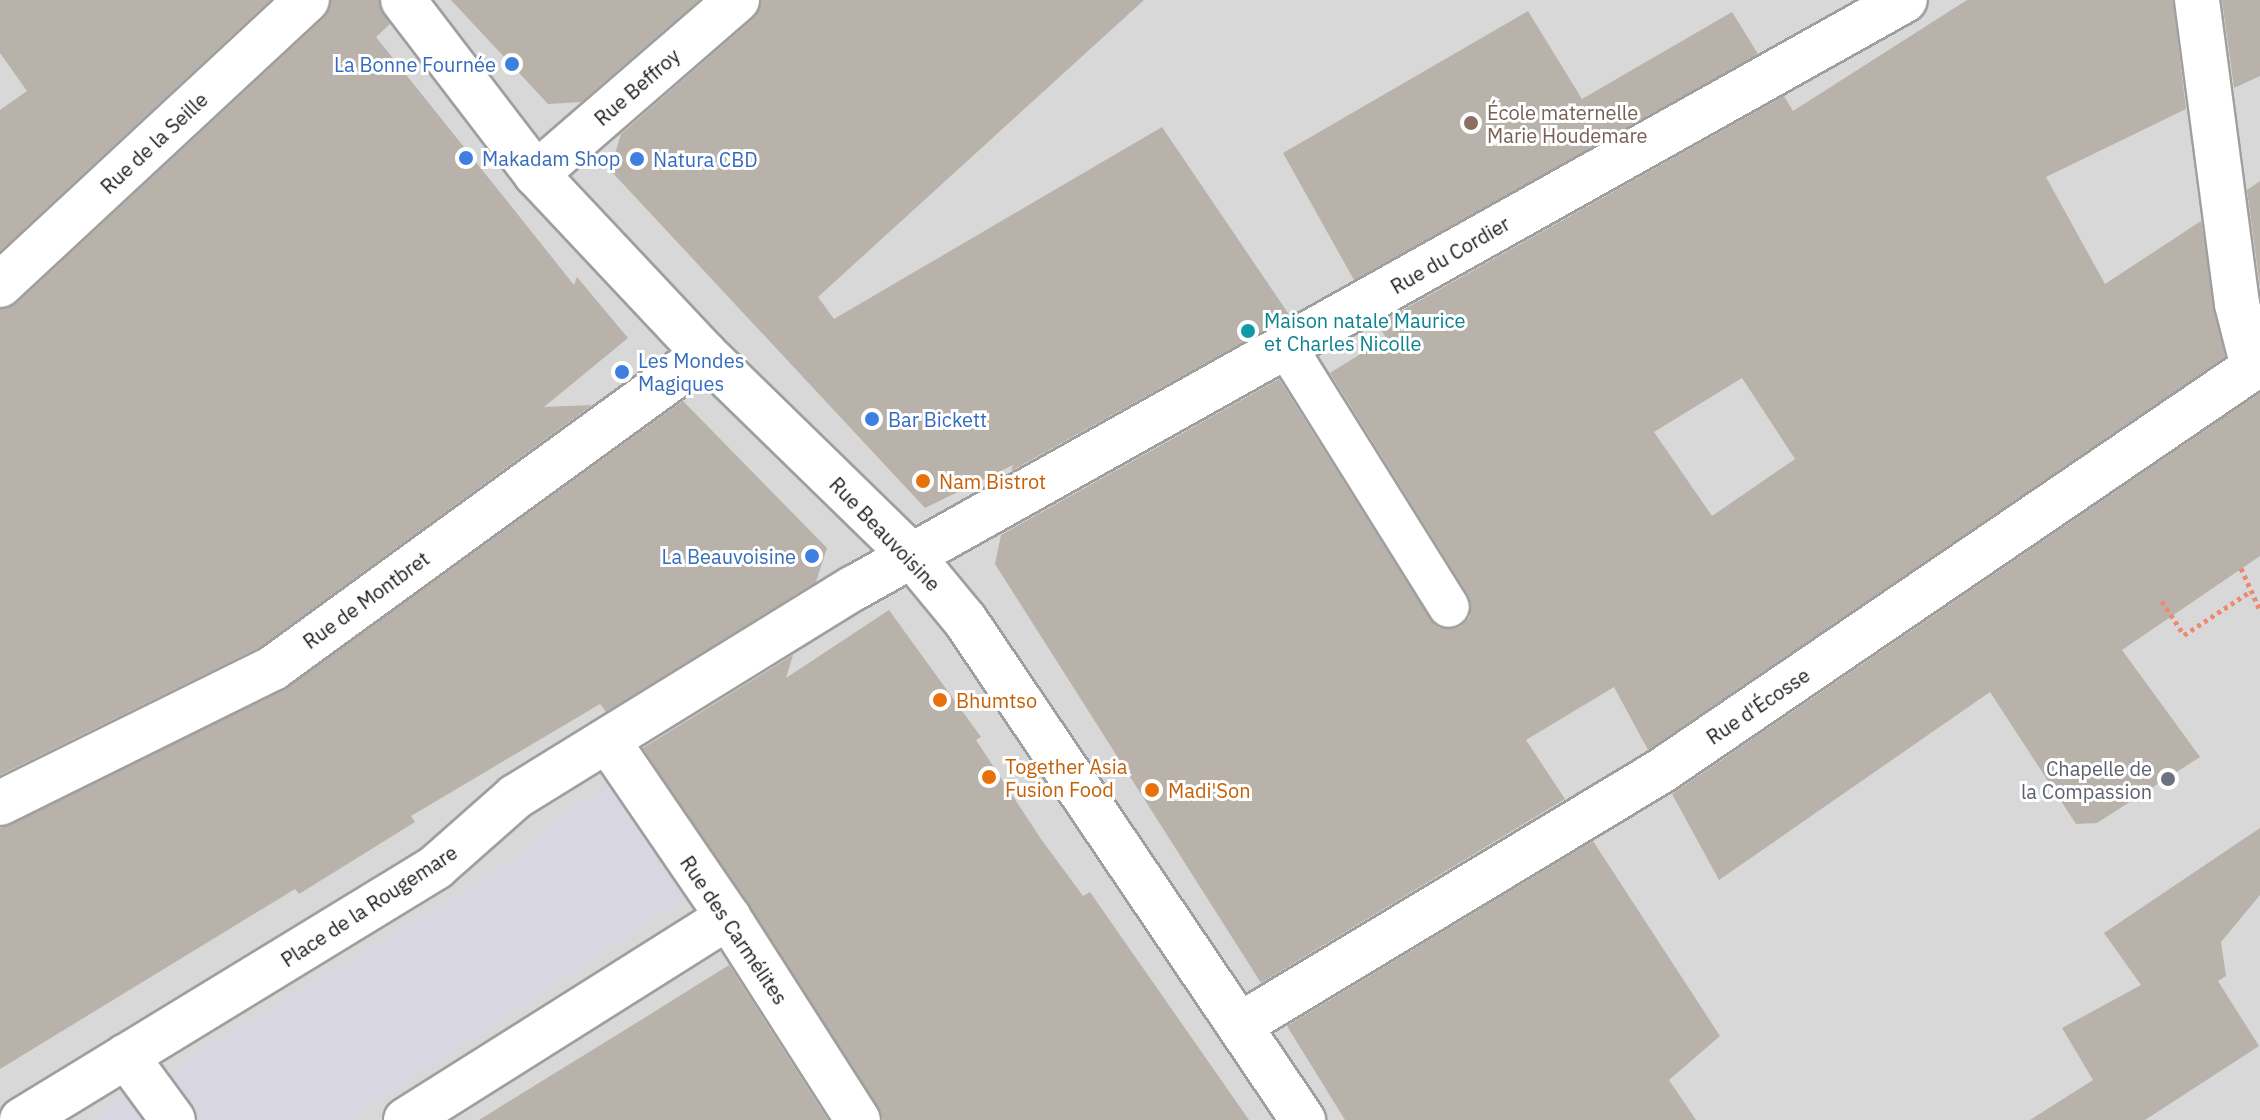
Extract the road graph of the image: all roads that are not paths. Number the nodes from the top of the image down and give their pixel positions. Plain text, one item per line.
1 (307, 0) edge
2 (403, 0) edge
3 (737, 0) edge
4 (1905, 0) edge
5 (2197, 0) edge
6 (536, 174) junction
7 (0, 285) edge
8 (1287, 348) junction
9 (705, 354) junction
10 (2257, 365) edge
11 (912, 556) junction
12 (1449, 607) dead end
13 (608, 741) junction
14 (0, 803) edge
15 (728, 917) junction
16 (1240, 1025) junction
17 (126, 1056) junction
18 (22, 1120) edge
19 (173, 1120) edge
20 (406, 1120) edge
21 (858, 1120) edge
22 (1303, 1120) edge

1 - 7 street, Rue de la Seille
2 - 6 street, Rue Beauvoisine
3 - 6 street, Rue Beffroy
4 - 8 street, Rue du Cordier
5 - 10 street
6 - 9 street, Rue Beauvoisine
8 - 11 street, Rue du Cordier
8 - 12 lane
9 - 11 street, Rue Beauvoisine
9 - 14 street, Rue de Montbret
10 - 16 street, Rue d'Écosse
11 - 13 street, Place de la Rougemare
11 - 16 street, Rue Beauvoisine
13 - 15 street, Rue des Carmélites
13 - 17 street, Place de la Rougemare
15 - 20 street
15 - 21 street, Rue des Carmélites
16 - 22 street, Rue Beauvoisine
17 - 18 street, Place de la Rougemare
17 - 19 street

